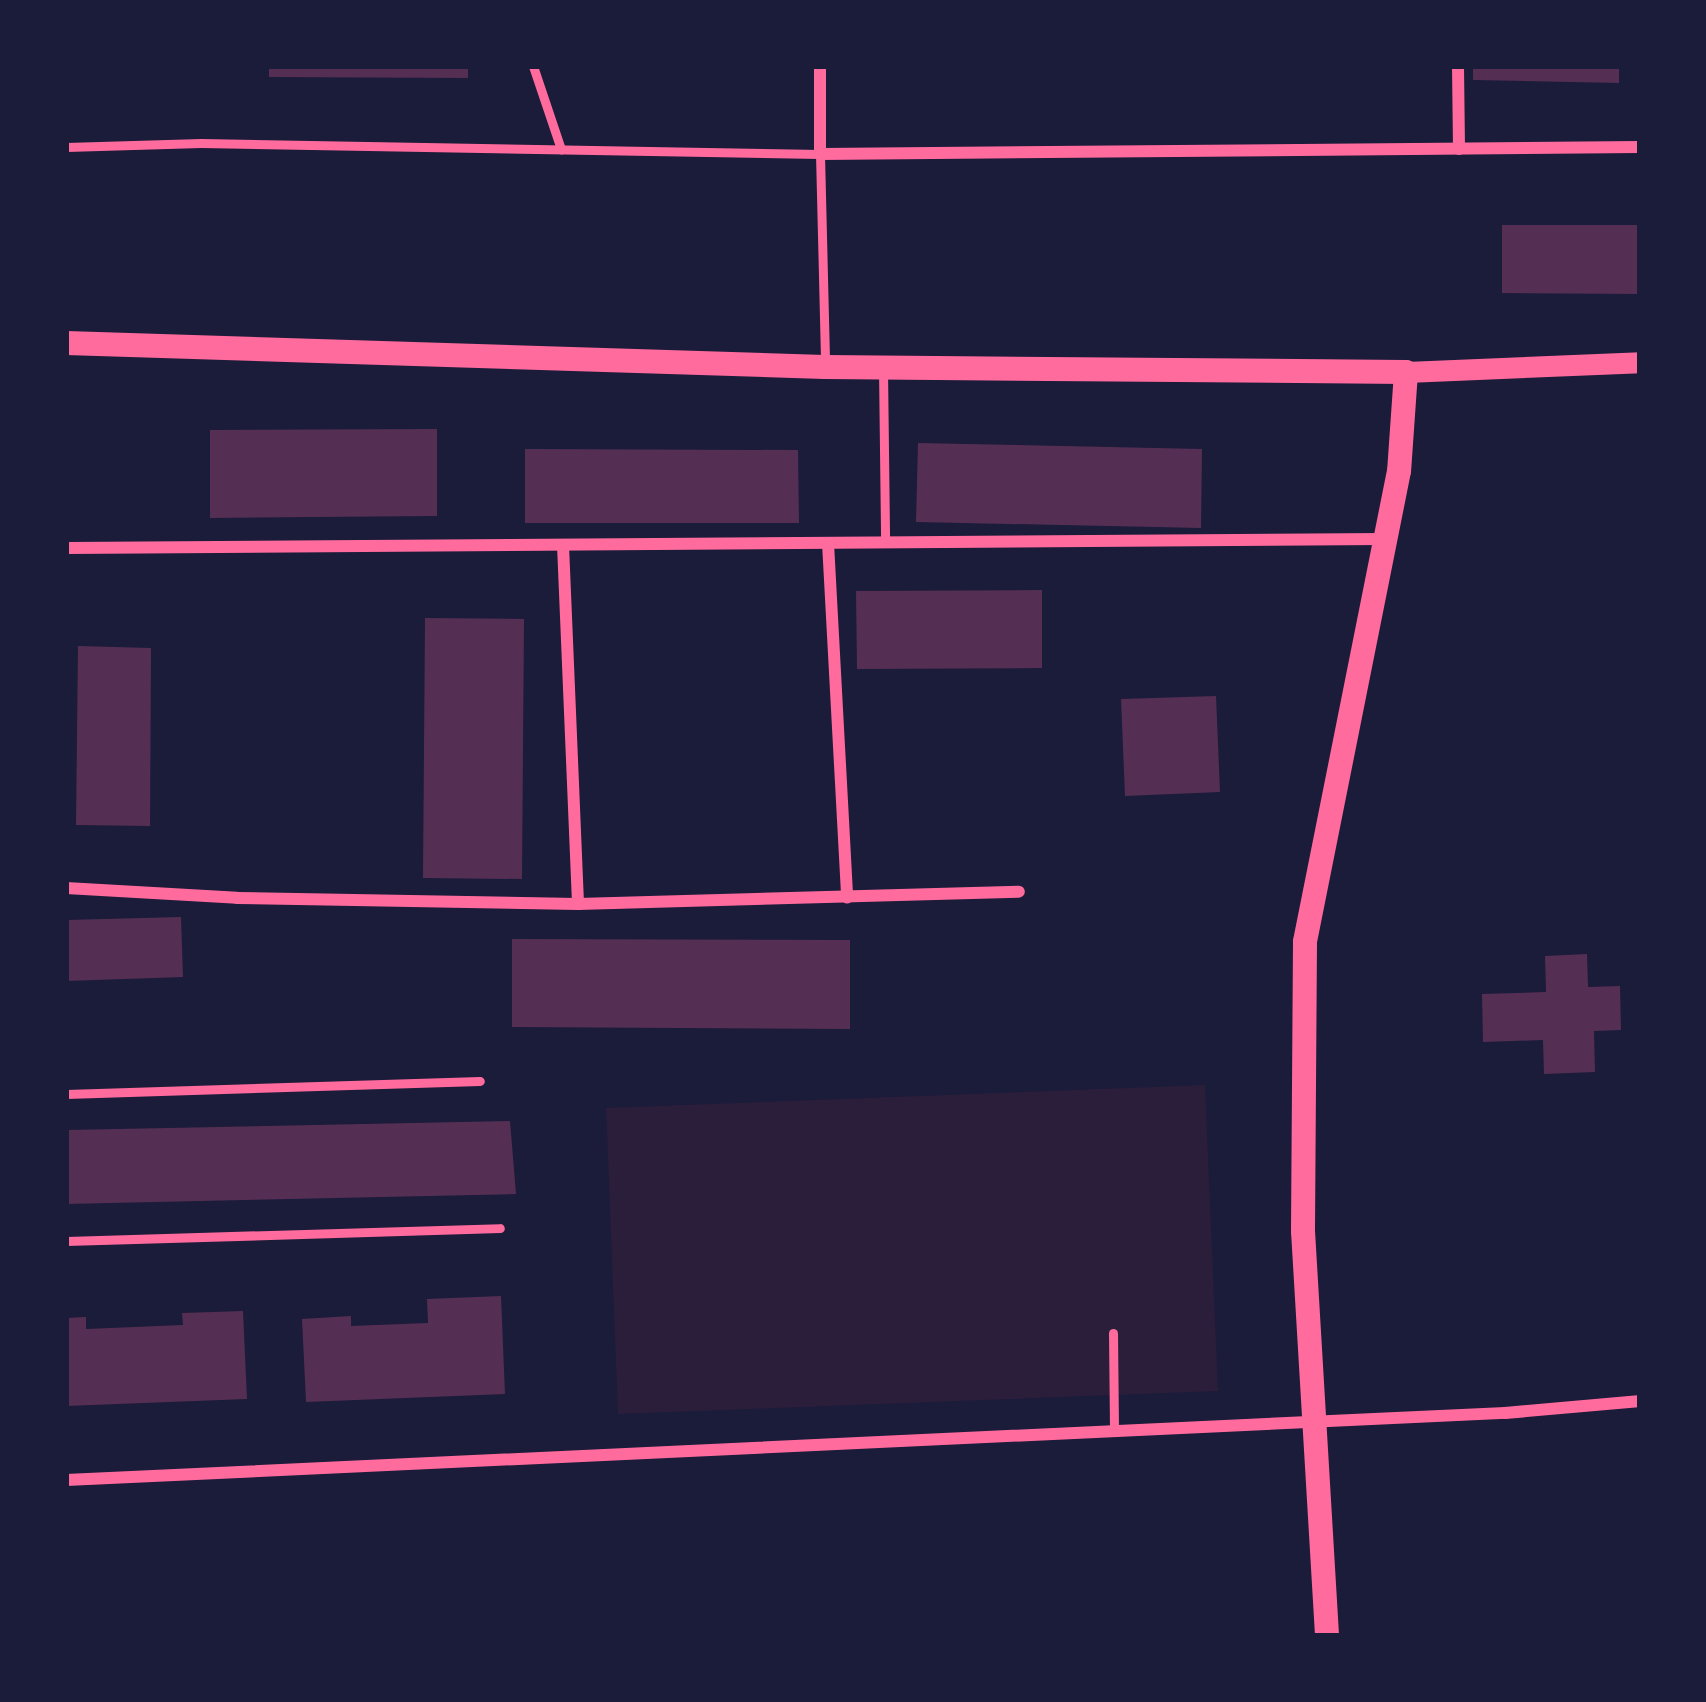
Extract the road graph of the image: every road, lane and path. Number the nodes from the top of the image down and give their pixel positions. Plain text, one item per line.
1 (533, 66) edge
2 (820, 66) edge
3 (1458, 66) edge
4 (66, 147) edge
5 (1640, 147) edge
6 (561, 149) junction
7 (1460, 149) junction
8 (820, 154) junction
9 (66, 343) edge
10 (1640, 362) edge
11 (825, 367) junction
12 (883, 368) junction
13 (1406, 372) junction
14 (1386, 539) junction
15 (885, 542) junction
16 (828, 543) junction
17 (563, 545) junction
18 (66, 548) edge
19 (66, 888) edge
20 (1019, 892) dead end
21 (847, 897) junction
22 (578, 904) junction
23 (480, 1082) dead end
24 (66, 1094) edge
25 (500, 1228) dead end
26 (66, 1240) edge
27 (1113, 1333) dead end
28 (1640, 1401) edge
29 (1114, 1432) junction
30 (66, 1480) edge
31 (1327, 1636) edge

1 - 6 lane
2 - 8 street
3 - 7 street
4 - 6 lane
5 - 7 street
6 - 8 lane
7 - 8 street
8 - 11 lane
9 - 11 main road
10 - 13 street
11 - 12 main road
12 - 13 main road
12 - 15 lane
13 - 14 main road
14 - 15 street
14 - 31 main road
15 - 16 street
16 - 17 street
16 - 21 street
17 - 18 street
17 - 22 street
19 - 22 street
20 - 21 street
21 - 22 street
23 - 24 lane
25 - 26 lane
27 - 29 lane
28 - 29 street
29 - 30 street

